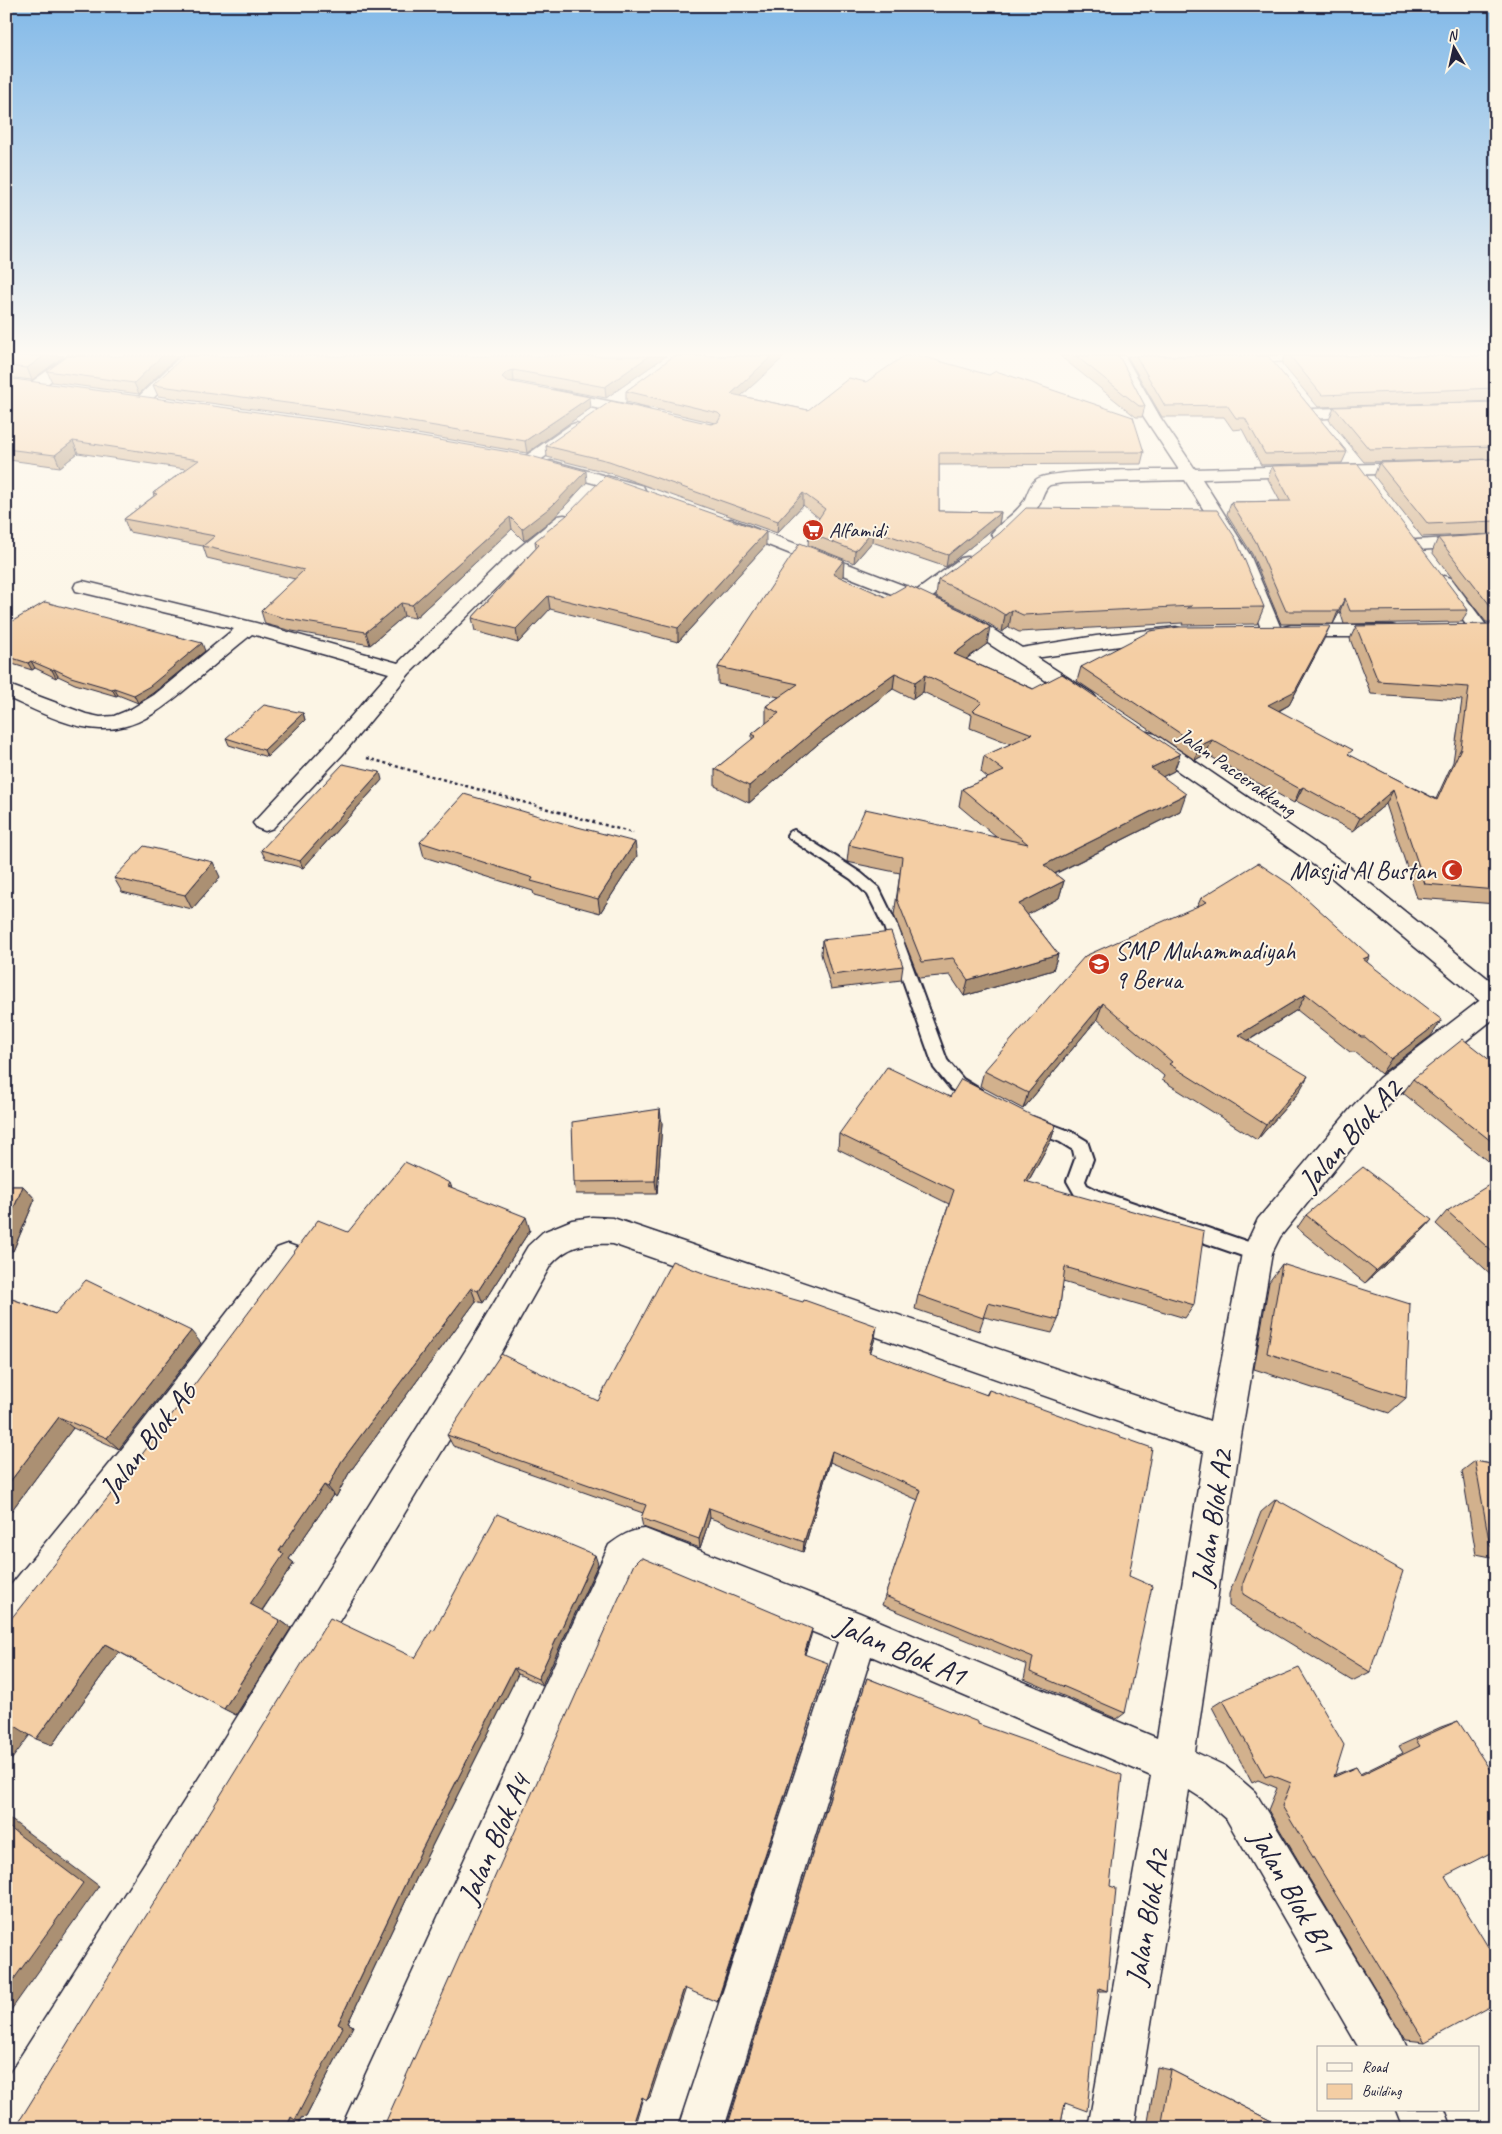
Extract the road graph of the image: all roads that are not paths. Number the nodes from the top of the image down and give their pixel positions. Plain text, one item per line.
1 (527, 456) edge
2 (1178, 456) edge
3 (1347, 456) dead end
4 (1427, 467) edge
5 (1359, 470) junction
6 (1190, 474) junction
7 (1370, 485) edge
8 (590, 494) junction
9 (652, 496) edge
10 (717, 519) edge
11 (1405, 530) edge
12 (1496, 540) edge
13 (1417, 545) junction
14 (83, 587) dead end
15 (918, 598) junction
16 (248, 627) junction
17 (1459, 630) edge
18 (1487, 630) edge
19 (1409, 631) edge
20 (1194, 633) edge
21 (1021, 654) junction
22 (402, 670) junction
23 (6, 690) edge
24 (1103, 710) edge
25 (1135, 730) edge
26 (265, 823) dead end
27 (794, 835) dead end
28 (1496, 1001) edge
29 (985, 1100) edge
30 (1017, 1116) edge
31 (1257, 1253) junction
32 (288, 1258) edge
33 (1224, 1442) junction
34 (627, 1552) joint
35 (6, 1621) edge
36 (860, 1632) junction
37 (1172, 1765) junction
38 (1383, 2046) edge
39 (1420, 2112) edge
40 (6, 2122) edge
41 (364, 2128) edge
42 (701, 2128) edge
43 (1111, 2128) edge
44 (1429, 2128) edge

1 - 8 street
2 - 6 street
3 - 5 street
4 - 5 street
5 - 6 street
5 - 7 street
6 - 15 street
6 - 19 street
8 - 9 street
8 - 22 street
10 - 15 street
11 - 13 street
12 - 13 street
13 - 18 street
14 - 16 street
15 - 21 street
16 - 22 street
16 - 23 street
17 - 18 street
20 - 21 street
21 - 24 street
22 - 26 street
25 - 28 street, Jalan Paccerakkang
27 - 29 lane
28 - 31 street, Jalan Blok A2
30 - 31 lane
31 - 33 street, Jalan Blok A2
32 - 35 street, Jalan Blok A6
33 - 37 street, Jalan Blok A2
33 - 40 street
34 - 36 street, Jalan Blok A1
34 - 41 street, Jalan Blok A4
36 - 37 street, Jalan Blok A1
36 - 42 street
37 - 38 street, Jalan Blok B1
37 - 43 street, Jalan Blok A2
39 - 44 street

